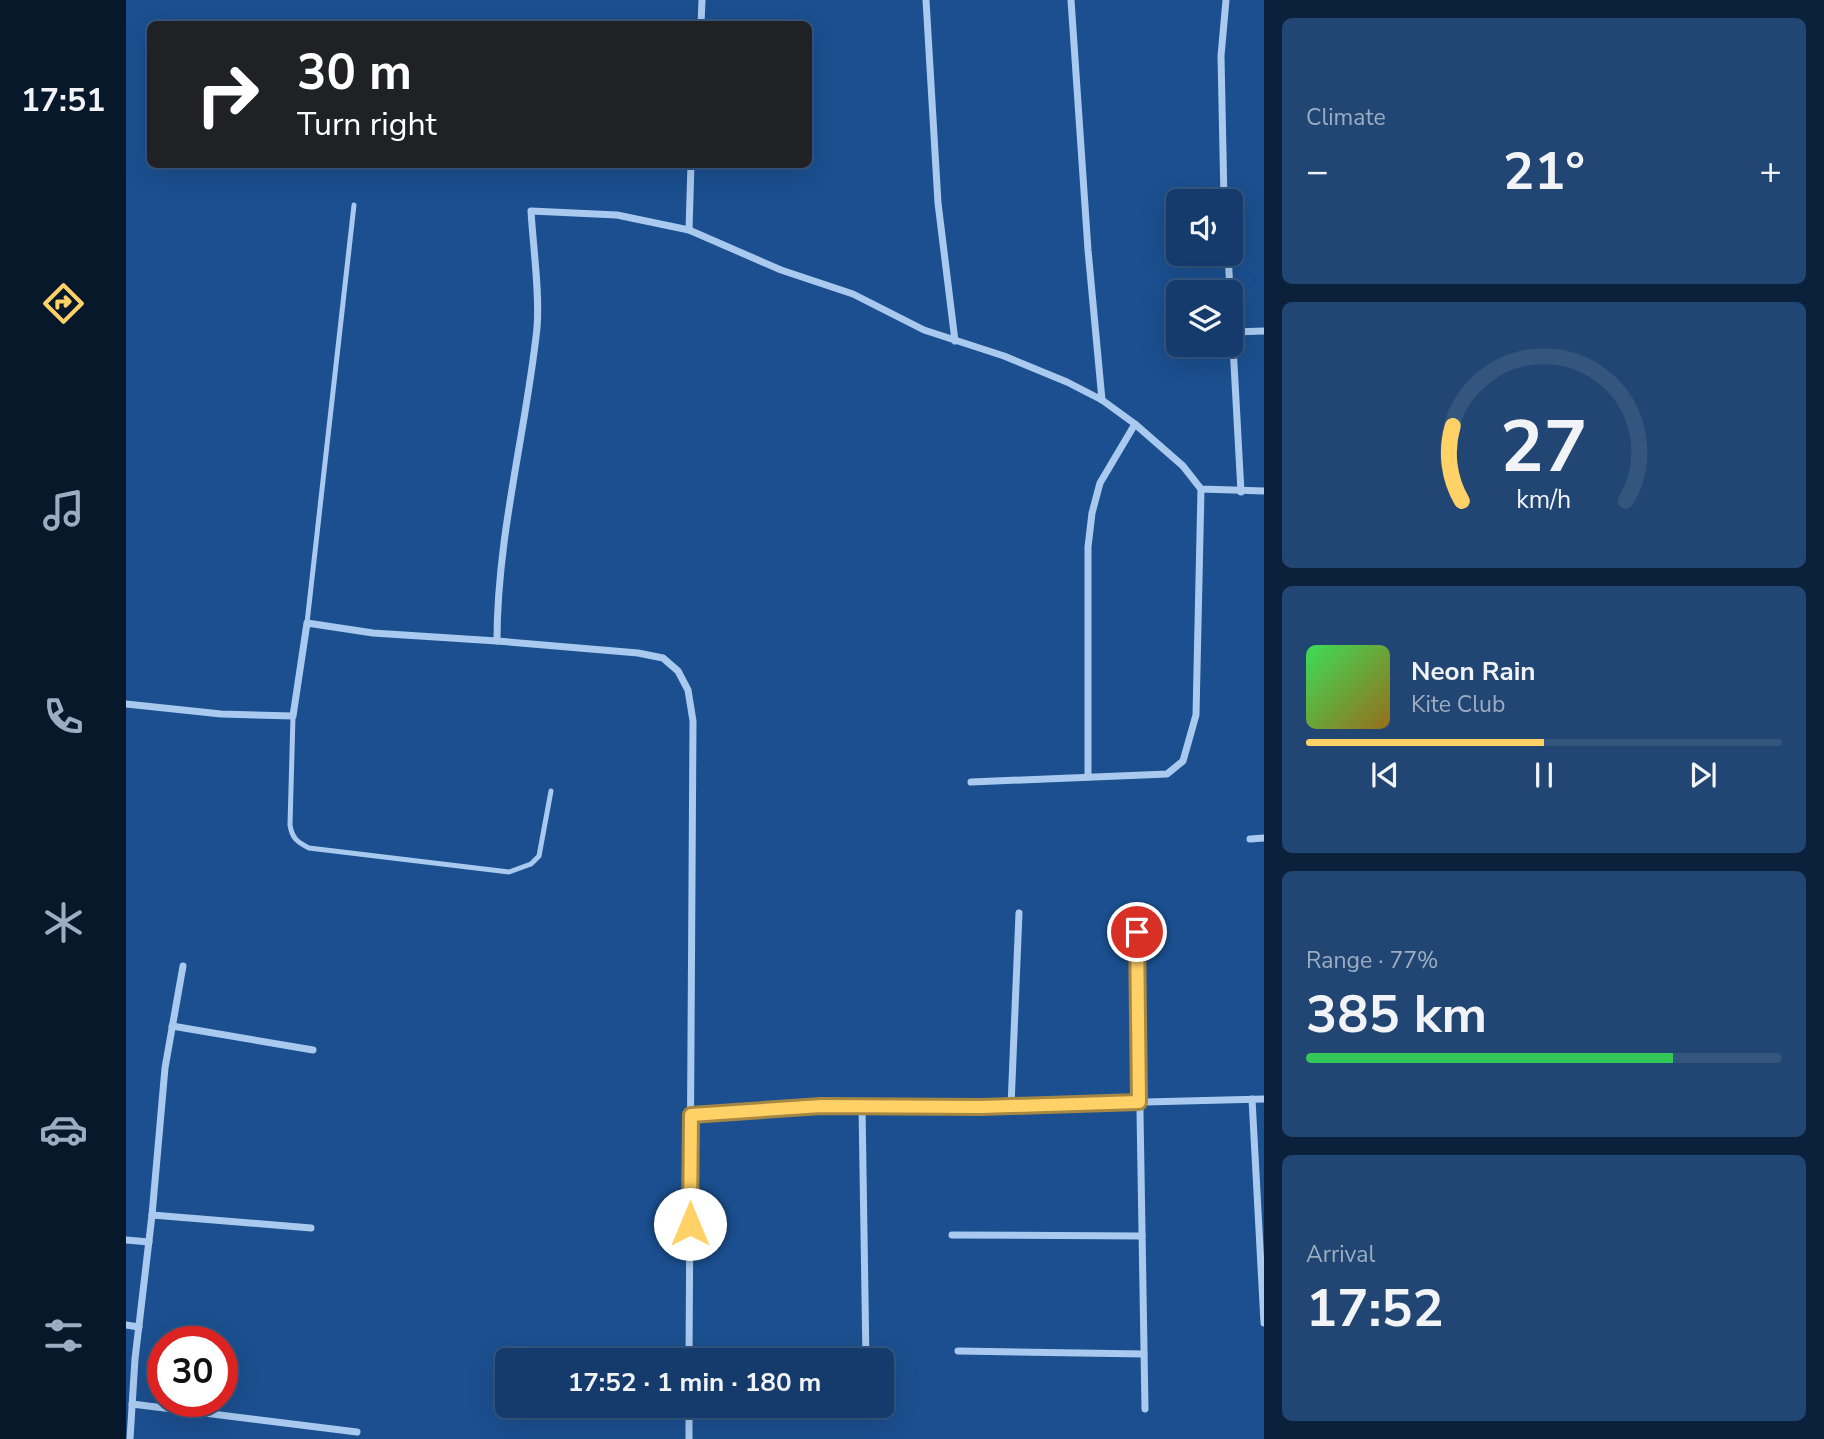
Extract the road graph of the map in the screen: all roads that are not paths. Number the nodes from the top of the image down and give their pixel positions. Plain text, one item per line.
1 (702, 0) edge
2 (926, 0) edge
3 (1071, 0) edge
4 (1226, 0) edge
5 (701, 21) edge
6 (691, 168) edge
7 (1224, 189) edge
8 (354, 205) dead end
9 (689, 230) junction
10 (1264, 331) edge
11 (1243, 332) edge
12 (955, 341) junction
13 (1234, 357) edge
14 (1102, 400) junction
15 (1135, 424) junction
16 (1201, 489) junction
17 (1264, 491) edge
18 (1241, 492) junction
19 (307, 623) junction
20 (497, 641) junction
21 (126, 704) edge
22 (293, 716) junction
23 (1088, 777) junction
24 (971, 782) dead end
25 (551, 791) dead end
26 (1264, 838) edge
27 (1250, 839) dead end
28 (1018, 913) dead end
29 (1137, 932) dead end
30 (183, 966) dead end
31 (172, 1026) junction
32 (313, 1050) dead end
33 (1252, 1099) junction
34 (1264, 1099) edge
35 (1139, 1102) junction
36 (1011, 1105) junction
37 (862, 1106) junction
38 (691, 1115) junction
39 (152, 1215) junction
40 (311, 1228) dead end
41 (952, 1235) dead end
42 (1142, 1236) junction
43 (126, 1240) edge
44 (149, 1242) junction
45 (1263, 1285) edge
46 (1264, 1323) edge
47 (126, 1325) edge
48 (139, 1327) junction
49 (689, 1348) edge
50 (866, 1348) edge
51 (958, 1350) dead end
52 (1144, 1354) junction
53 (132, 1404) junction
54 (1145, 1409) dead end
55 (689, 1418) edge
56 (357, 1432) dead end
57 (130, 1439) edge
58 (689, 1439) edge

1 - 5 street
2 - 12 street
3 - 14 street
4 - 7 street
6 - 9 street
8 - 19 lane
9 - 12 street
9 - 20 street
10 - 11 street
12 - 14 street
13 - 18 street
14 - 15 street
15 - 16 street
15 - 23 street
16 - 18 street
16 - 23 street
17 - 18 street
19 - 20 street
19 - 22 street
20 - 38 street
21 - 22 street
22 - 25 lane
23 - 24 street
26 - 27 street
28 - 36 street
29 - 35 street
30 - 31 street
31 - 32 street
31 - 39 street
33 - 34 street
33 - 35 street
33 - 45 street
35 - 36 street
35 - 42 street
36 - 37 street
37 - 38 street
37 - 50 street
38 - 49 street
39 - 40 street
39 - 44 street
41 - 42 street
42 - 52 street
43 - 44 street
44 - 48 street
45 - 46 street
47 - 48 street
48 - 53 street
51 - 52 street
52 - 54 street
53 - 56 street
53 - 57 street
55 - 58 street

